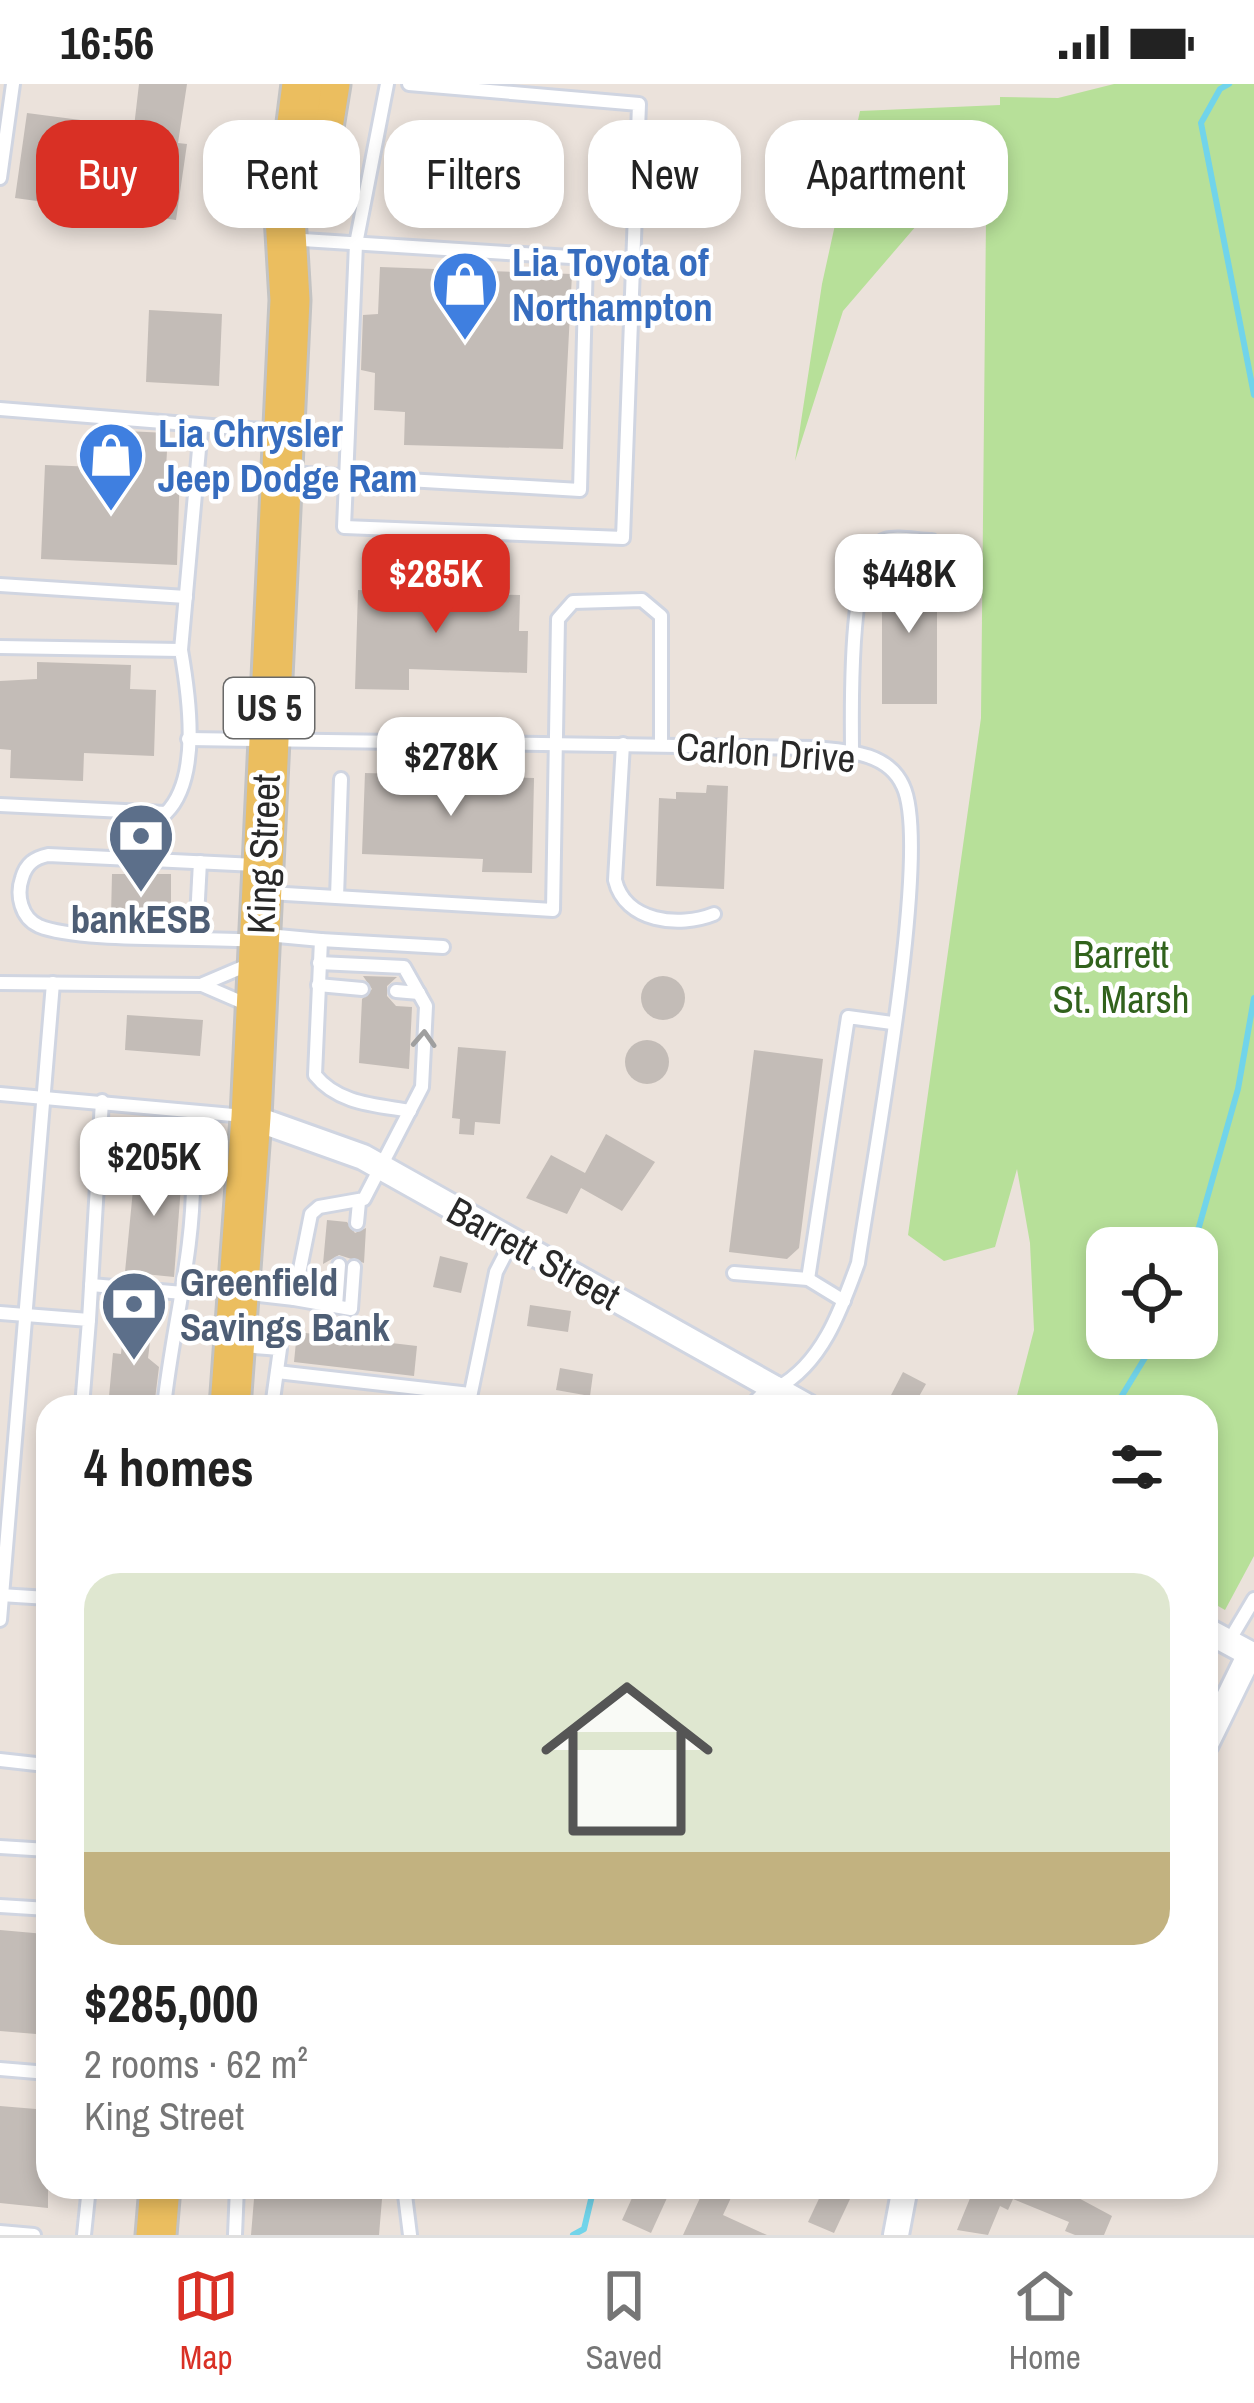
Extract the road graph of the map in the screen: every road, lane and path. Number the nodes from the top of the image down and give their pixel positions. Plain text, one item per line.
1 (13, 84) edge
2 (302, 84) edge
3 (330, 84) edge
4 (387, 84) edge
5 (409, 84) edge
6 (0, 178) edge
7 (303, 240) junction
8 (356, 244) junction
9 (290, 300) junction
10 (0, 409) edge
11 (201, 427) junction
12 (282, 431) junction
13 (280, 473) junction
14 (346, 477) junction
15 (932, 541) dead end
16 (0, 585) edge
17 (186, 597) junction
18 (0, 647) edge
19 (181, 650) junction
20 (268, 738) junction
21 (188, 739) junction
22 (558, 743) junction
23 (622, 744) junction
24 (662, 745) junction
25 (852, 751) junction
26 (340, 779) dead end
27 (0, 805) edge
28 (200, 862) junction
29 (262, 879) junction
30 (338, 897) junction
31 (715, 914) dead end
32 (196, 936) junction
33 (321, 940) junction
34 (259, 944) junction
35 (443, 947) dead end
36 (320, 963) junction
37 (0, 982) edge
38 (53, 983) junction
39 (202, 985) junction
40 (318, 985) junction
41 (362, 989) dead end
42 (396, 991) dead end
43 (419, 993) junction
44 (256, 1012) junction
45 (892, 1023) junction
46 (0, 1094) edge
47 (44, 1097) junction
48 (102, 1102) junction
49 (410, 1111) junction
50 (251, 1117) junction
51 (98, 1146) junction
52 (383, 1168) junction
53 (359, 1202) junction
54 (342, 1206) junction
55 (342, 1222) dead end
56 (357, 1223) dead end
57 (512, 1240) junction
58 (346, 1266) dead end
59 (734, 1273) dead end
60 (808, 1279) junction
61 (91, 1285) junction
62 (239, 1292) junction
63 (183, 1293) junction
64 (294, 1299) junction
65 (844, 1301) junction
66 (0, 1313) edge
67 (29, 1315) junction
68 (89, 1320) junction
69 (235, 1346) junction
70 (278, 1372) junction
71 (83, 1395) edge
72 (165, 1395) edge
73 (251, 1395) edge
74 (257, 1395) edge
75 (429, 1395) edge
76 (470, 1395) edge
77 (762, 1395) edge
78 (771, 1395) edge
79 (1, 1595) edge
80 (36, 1597) edge
81 (1254, 1599) edge
82 (1249, 1617) edge
83 (0, 1620) edge
84 (1234, 1645) edge
85 (1218, 1702) edge
86 (0, 1760) edge
87 (36, 1765) edge
88 (0, 1846) edge
89 (36, 1849) edge
90 (0, 1906) edge
91 (36, 1908) edge
92 (0, 2069) edge
93 (36, 2071) edge
94 (88, 2199) edge
95 (159, 2199) edge
96 (237, 2199) edge
97 (406, 2199) edge
98 (903, 2199) edge
99 (0, 2232) edge
100 (34, 2235) edge
101 (85, 2235) edge
102 (156, 2235) edge
103 (236, 2235) edge
104 (410, 2235) edge
105 (896, 2235) edge

1 - 6 lane
2 - 9 main road, King Street / US 5
3 - 7 main road, King Street / US 5
4 - 8 lane
5 - 14 lane
7 - 8 lane
7 - 9 main road, King Street / US 5
8 - 14 lane
8 - 14 lane
9 - 12 main road, King Street / US 5
10 - 11 lane
11 - 12 lane
11 - 17 lane
12 - 13 main road, King Street / US 5
13 - 14 lane
13 - 20 main road, King Street / US 5
15 - 25 lane
16 - 17 lane
17 - 19 lane
18 - 19 lane
19 - 21 lane
20 - 21 lane, Carlon Drive
20 - 22 lane, Carlon Drive
20 - 29 main road, King Street / US 5
21 - 27 lane
22 - 23 lane, Carlon Drive
22 - 24 lane
22 - 30 lane
23 - 24 lane, Carlon Drive
23 - 31 lane
24 - 25 lane, Carlon Drive
25 - 45 lane, Carlon Drive
26 - 30 lane
28 - 29 lane
28 - 32 lane
28 - 32 lane
29 - 30 lane
29 - 34 main road, King Street / US 5
32 - 34 lane
33 - 34 lane
33 - 35 lane
33 - 36 lane
34 - 39 lane
34 - 44 main road, King Street / US 5
36 - 40 lane
36 - 43 lane
37 - 38 lane
38 - 39 lane
38 - 47 lane
39 - 44 lane
40 - 41 lane
40 - 49 lane
42 - 43 lane
49 -> 43 lane
44 - 50 main road, King Street / US 5
45 - 60 lane
45 - 65 lane, Carlon Drive
46 - 47 lane
47 - 48 lane
47 - 67 lane
48 - 50 lane
48 - 51 lane
49 - 52 lane
50 - 52 street, Barrett Street
50 - 62 main road, King Street / US 5
51 - 61 lane
51 - 63 lane
52 - 53 lane
52 - 57 street, Barrett Street
53 - 54 lane
53 - 56 lane
54 - 55 lane
54 - 64 lane
57 - 76 lane
57 - 77 street, Barrett Street
58 - 64 lane
59 - 60 lane
60 - 65 lane
61 - 63 lane
61 - 68 lane
62 - 64 lane
62 - 69 main road, King Street / US 5
63 - 72 lane
65 - 78 lane, Carlon Drive
66 - 67 lane
67 - 68 lane
67 - 79 lane
68 - 71 lane
69 - 70 lane
69 - 73 main road, King Street / US 5
70 - 74 lane
70 - 75 lane
79 - 80 lane
79 - 83 lane
81 - 82 lane
82 - 84 lane
84 - 85 street
86 - 87 lane
88 - 89 lane
90 - 91 lane
92 - 93 lane
94 - 101 lane
95 - 102 main road
96 - 103 lane
97 - 104 lane
98 - 105 street
99 - 100 lane

